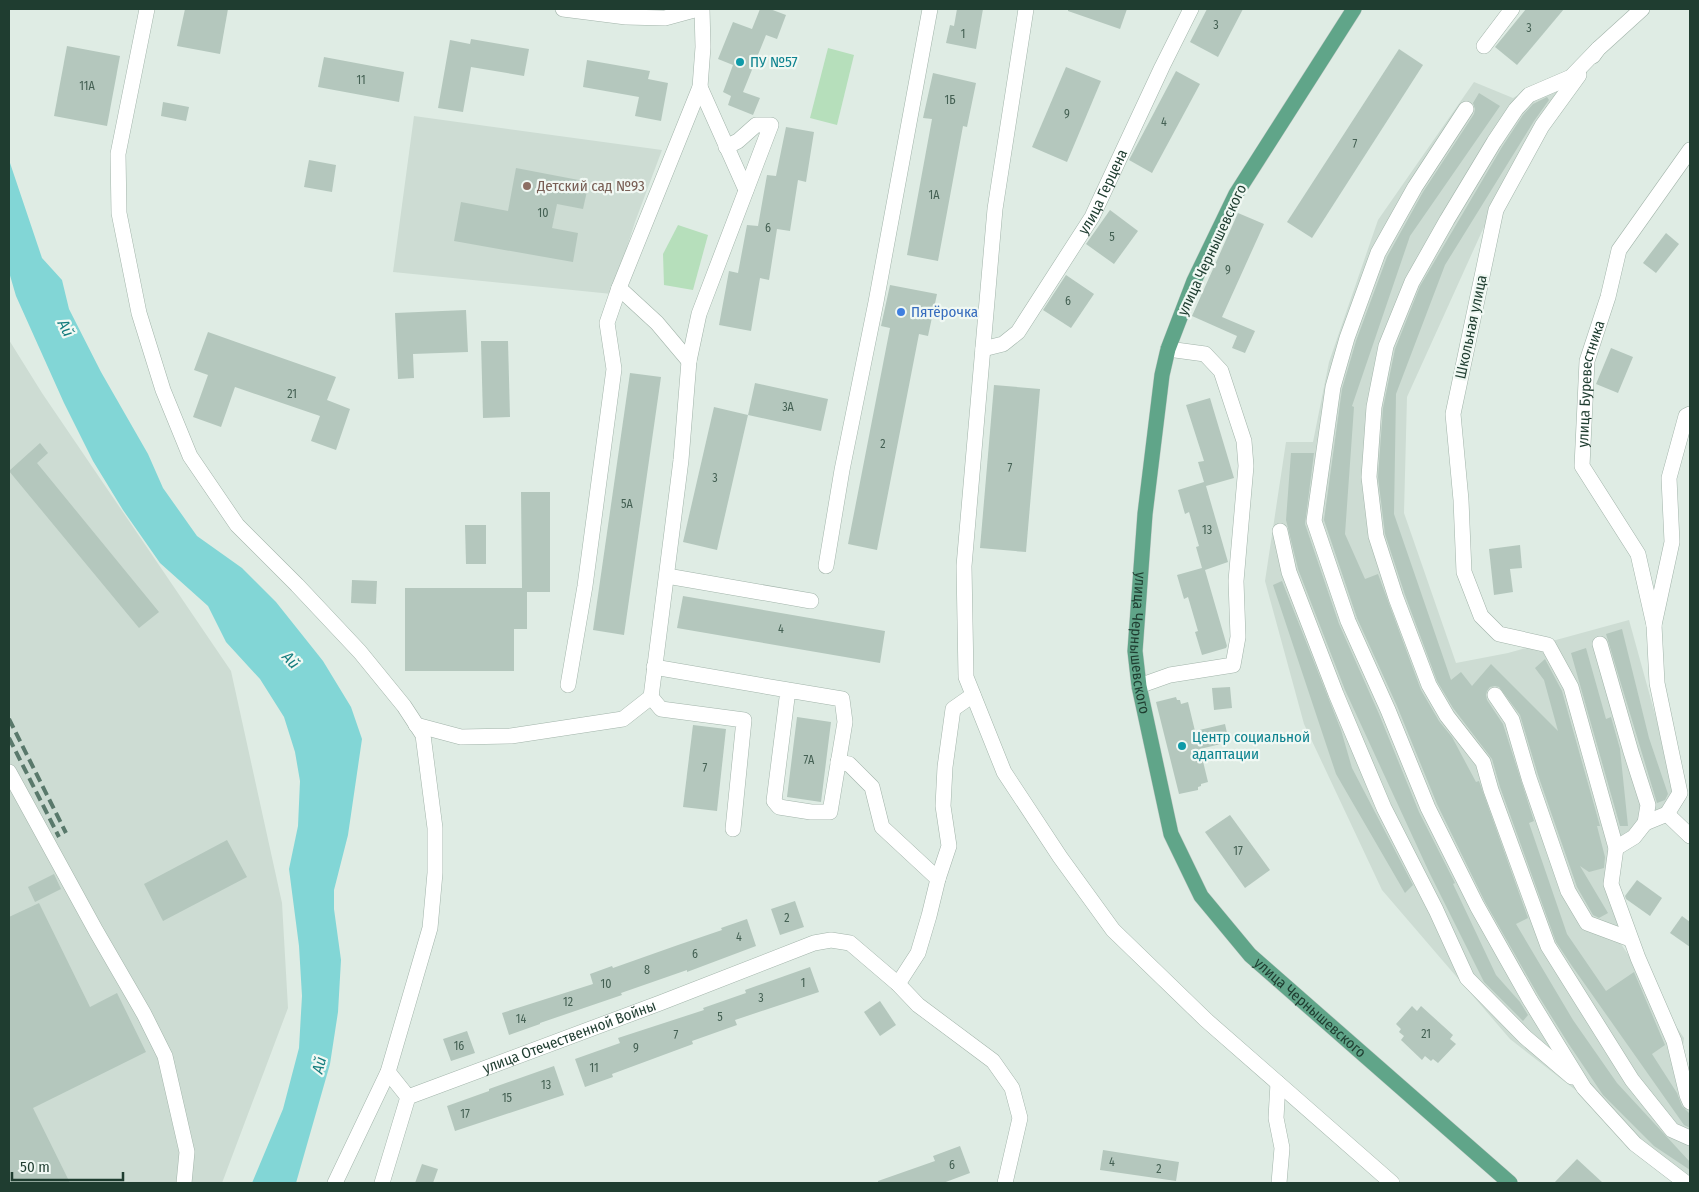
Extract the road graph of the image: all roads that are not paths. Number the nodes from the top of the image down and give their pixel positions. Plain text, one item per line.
1 (148, 9) edge
2 (563, 9) edge
3 (698, 9) edge
4 (702, 9) edge
5 (930, 9) edge
6 (1026, 9) edge
7 (1192, 9) edge
8 (1354, 9) edge
9 (1512, 9) edge
10 (1641, 9) edge
11 (1484, 46) dead end
12 (1598, 49) junction
13 (700, 87) junction
14 (1466, 109) dead end
15 (726, 146) junction
16 (1690, 150) edge
17 (746, 190) junction
18 (619, 288) junction
19 (983, 349) junction
20 (1168, 349) junction
21 (689, 361) junction
22 (1690, 414) edge
23 (1280, 531) dead end
24 (826, 566) dead end
25 (667, 576) junction
26 (811, 601) dead end
27 (1654, 625) junction
28 (1600, 644) dead end
29 (654, 667) junction
30 (568, 685) dead end
31 (1139, 686) junction
32 (788, 690) junction
33 (973, 695) junction
34 (1496, 695) dead end
35 (651, 697) junction
36 (416, 725) junction
37 (838, 762) junction
38 (9, 772) edge
39 (1667, 814) junction
40 (1645, 823) junction
41 (733, 829) dead end
42 (1690, 836) edge
43 (1616, 848) junction
44 (938, 879) junction
45 (1630, 938) junction
46 (898, 984) junction
47 (388, 1072) junction
48 (1278, 1083) junction
49 (1584, 1088) junction
50 (408, 1097) junction
51 (1690, 1102) edge
52 (1690, 1138) edge
53 (184, 1183) edge
54 (335, 1183) edge
55 (382, 1183) edge
56 (1005, 1183) edge
57 (1279, 1183) edge
58 (1392, 1183) edge
59 (1510, 1183) edge
60 (1686, 1183) edge

1 - 36 street
2 - 3 street
4 - 13 street
5 - 24 street
6 - 19 street
7 - 19 street, улица Герцена
8 - 20 main road, улица Чернышевского
9 - 11 street
10 - 12 street, Школьная улица
12 - 43 street, Школьная улица
12 - 52 street
13 - 15 street
13 - 18 street
14 - 49 street
15 - 17 street
15 - 17 street
16 - 27 street, улица Буревестника
17 - 21 street
18 - 21 street
18 - 30 street
19 - 33 street
20 - 31 main road, улица Чернышевского
20 - 31 street
21 - 25 street
22 - 27 street
23 - 49 street
25 - 26 street
25 - 29 street
27 - 39 street
28 - 40 street
29 - 32 street
29 - 35 street
31 - 59 main road, улица Чернышевского
32 - 37 street
32 - 37 street
33 - 44 street
33 - 48 street
34 - 45 street
35 - 36 street
35 - 41 street
36 - 47 street
37 - 44 street
38 - 53 street
39 - 40 street
39 - 42 street
40 - 43 street
43 - 45 street
44 - 46 street
45 - 51 street
46 - 50 street, улица Отечественной Войны
46 - 56 street, улица Отечественной Войны
47 - 50 street
47 - 54 street
48 - 57 street
48 - 58 street
49 - 60 street
50 - 55 street

